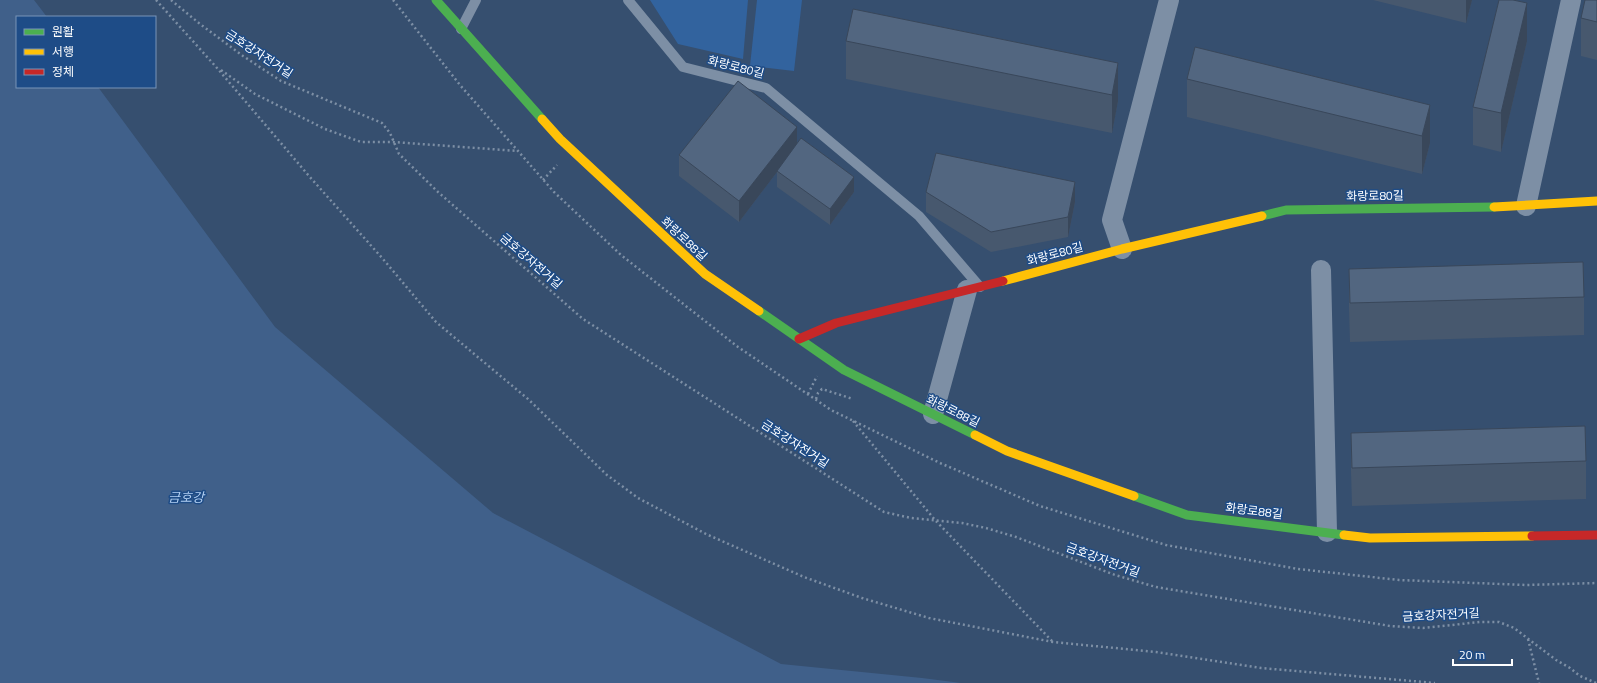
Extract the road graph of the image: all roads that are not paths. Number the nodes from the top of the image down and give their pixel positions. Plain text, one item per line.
1 (436, 0) edge
2 (476, 0) edge
3 (628, 0) edge
4 (1169, 0) edge
5 (1572, 0) edge
6 (461, 29) junction
7 (1597, 202) edge
8 (1526, 206) junction
9 (1122, 248) junction
10 (1321, 270) dead end
11 (974, 288) junction
12 (799, 339) junction
13 (933, 414) junction
14 (1327, 532) junction
15 (1597, 535) edge

1 - 6 street, 화랑로88길
2 - 6 lane
3 - 11 lane, 화랑로80길
4 - 9 street
5 - 8 street
6 - 12 street, 화랑로88길
7 - 8 street, 화랑로80길
8 - 9 street, 화랑로80길
9 - 11 street, 화랑로80길
10 - 14 street
11 - 12 street
11 - 13 street
12 - 13 street, 화랑로88길
13 - 14 street, 화랑로88길
14 - 15 street, 화랑로88길

